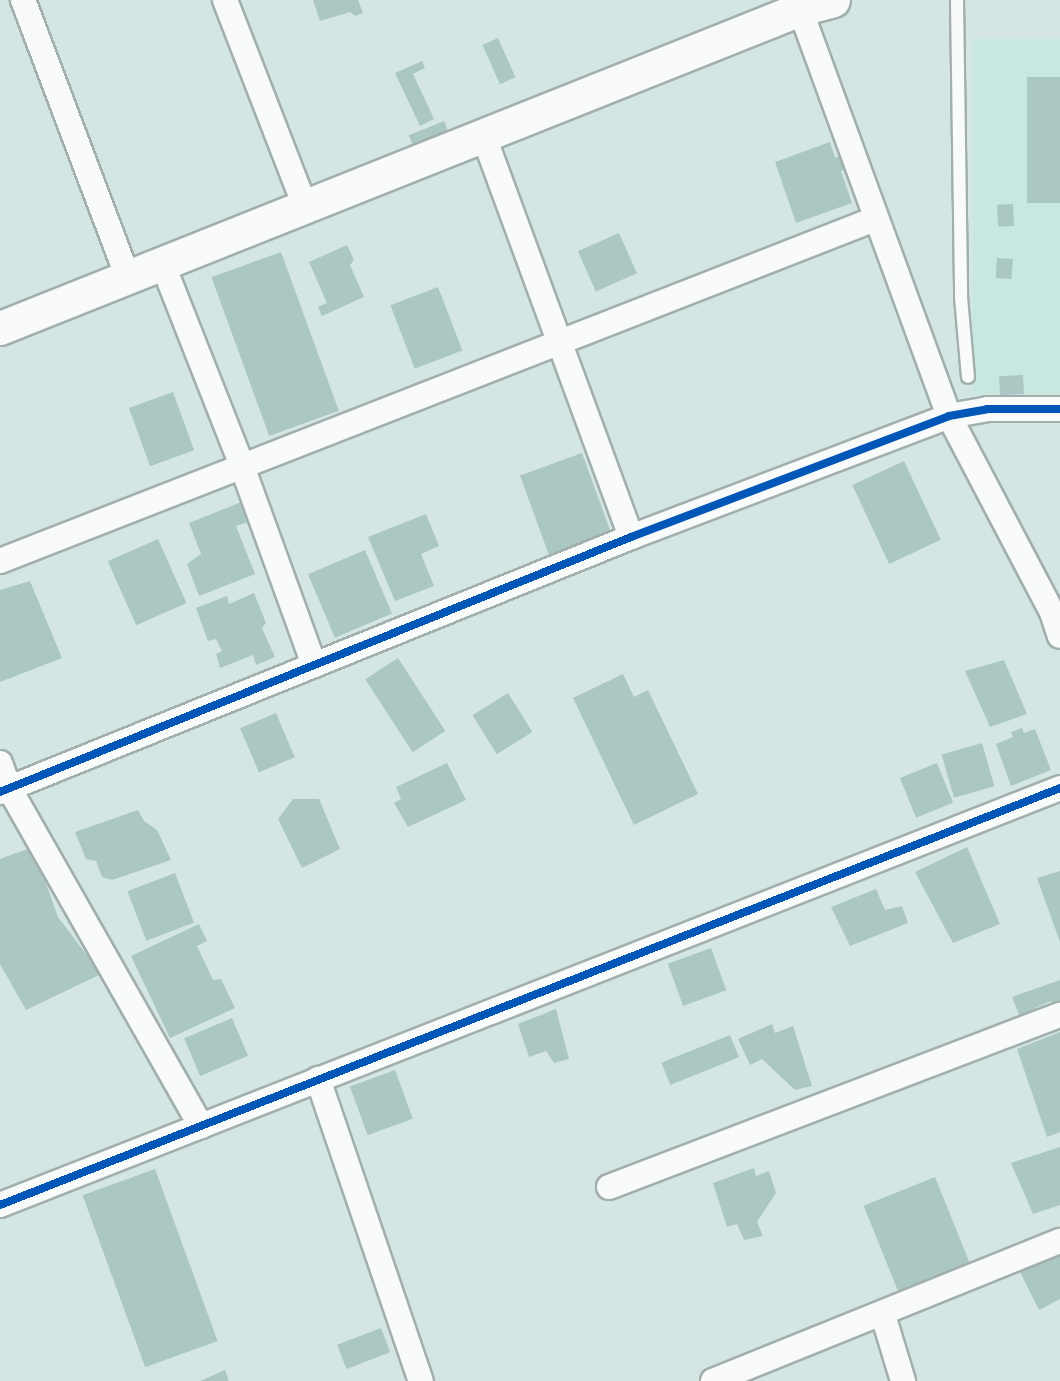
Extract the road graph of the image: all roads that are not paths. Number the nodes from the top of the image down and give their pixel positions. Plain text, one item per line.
1 (23, 0) edge
2 (225, 0) edge
3 (833, 0) edge
4 (957, 0) edge
5 (800, 9) junction
6 (483, 137) junction
7 (306, 209) junction
8 (875, 219) junction
9 (163, 265) junction
10 (128, 278) junction
11 (0, 328) edge
12 (557, 344) junction
13 (968, 377) dead end
14 (1060, 409) edge
15 (949, 416) junction
16 (242, 466) junction
17 (631, 537) junction
18 (0, 561) edge
19 (1056, 610) edge
20 (1060, 636) edge
21 (314, 665) junction
22 (0, 763) edge
23 (1060, 788) edge
24 (5, 790) edge
25 (1060, 1015) edge
26 (318, 1079) junction
27 (201, 1126) junction
28 (609, 1187) dead end
29 (0, 1205) edge
30 (1060, 1241) edge
31 (883, 1315) junction
32 (421, 1381) edge
33 (713, 1381) edge
34 (903, 1381) edge

1 - 10 street
2 - 7 street
3 - 5 street
4 - 13 lane
5 - 6 street
5 - 8 street
6 - 7 street
6 - 12 street
7 - 9 street
8 - 12 street
8 - 15 street
9 - 10 street
9 - 16 street
10 - 11 street
12 - 16 street
12 - 17 street
14 - 15 street
15 - 17 street
15 - 19 street
16 - 18 street
16 - 21 street
17 - 21 street
19 - 20 street
21 - 24 street
22 - 24 street
23 - 26 street
24 - 27 street
25 - 28 street
26 - 27 street
26 - 32 street
27 - 29 street
30 - 31 street
31 - 33 street
31 - 34 street

